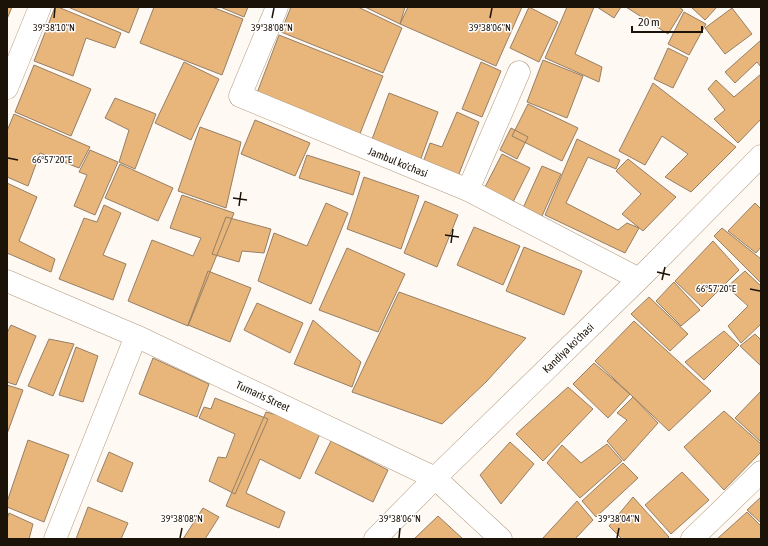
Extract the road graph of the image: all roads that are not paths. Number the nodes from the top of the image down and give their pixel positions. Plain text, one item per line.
1 (40, 7) edge
2 (278, 7) edge
3 (519, 72) dead end
4 (7, 88) edge
5 (761, 156) edge
6 (468, 190) junction
7 (639, 278) junction
8 (7, 281) edge
9 (136, 336) junction
10 (761, 472) edge
11 (435, 478) junction
12 (55, 539) edge
13 (375, 539) edge
14 (501, 539) edge
15 (692, 539) edge

1 - 4 street
2 - 6 street, Jambul ko'chasi
3 - 6 street
5 - 7 street, Kandiya ko'chasi
6 - 7 street, Jambul ko'chasi
7 - 11 street, Kandiya ko'chasi
8 - 9 street, Tumaris Street
9 - 11 street, Tumaris Street
9 - 12 street
10 - 15 street
11 - 13 street, Kandiya ko'chasi
11 - 14 street, Tumaris Street

